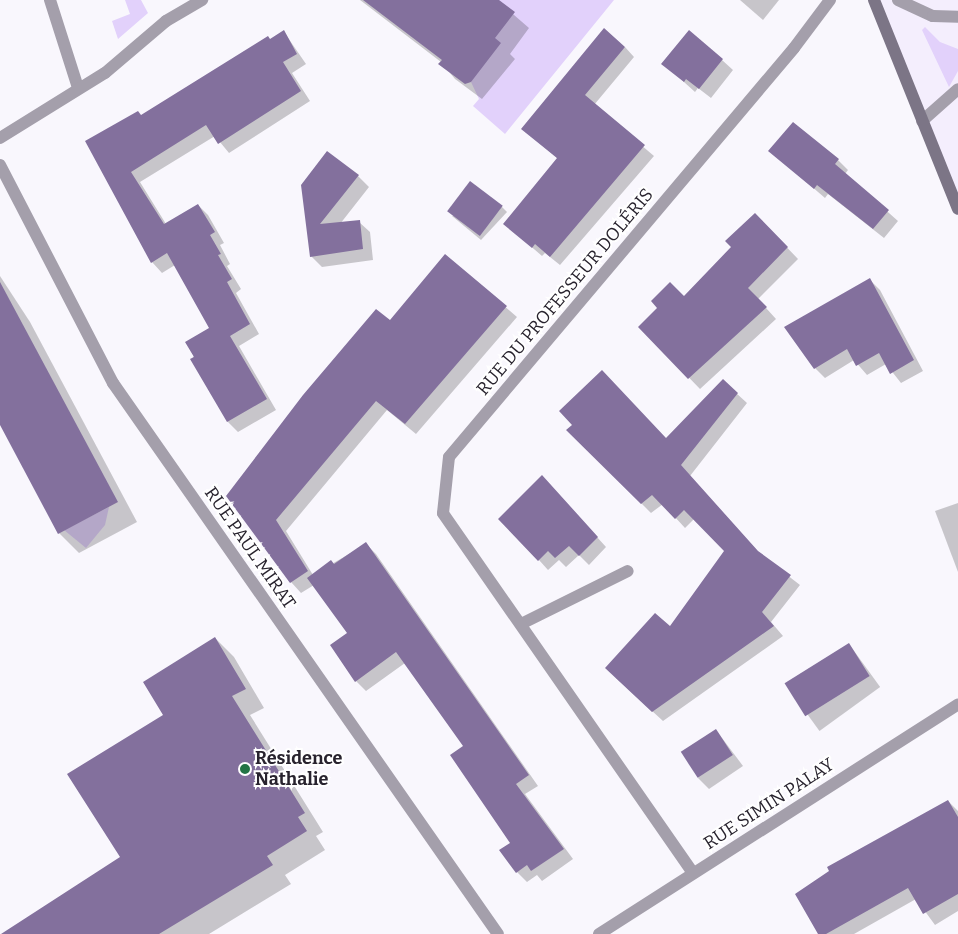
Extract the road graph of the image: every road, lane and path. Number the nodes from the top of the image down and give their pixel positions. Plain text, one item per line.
1 (50, 0) edge
2 (202, 0) edge
3 (830, 0) edge
4 (874, 0) edge
5 (898, 0) edge
6 (958, 17) edge
7 (78, 88) junction
8 (958, 88) edge
9 (922, 120) junction
10 (0, 138) edge
11 (0, 165) edge
12 (958, 209) edge
13 (628, 571) dead end
14 (521, 624) junction
15 (958, 704) edge
16 (693, 873) junction
17 (498, 934) edge
18 (599, 934) edge

1 - 7 street
2 - 7 street
3 - 14 street, RUE DU PROFESSEUR DOLÉRIS
4 - 9 main road
5 - 6 street
7 - 10 street
8 - 9 street
9 - 12 main road
11 - 17 street, RUE PAUL MIRAT
13 - 14 street
14 - 16 street, RUE DU PROFESSEUR DOLÉRIS
15 - 16 street, RUE SIMIN PALAY
16 - 18 street, RUE SIMIN PALAY

